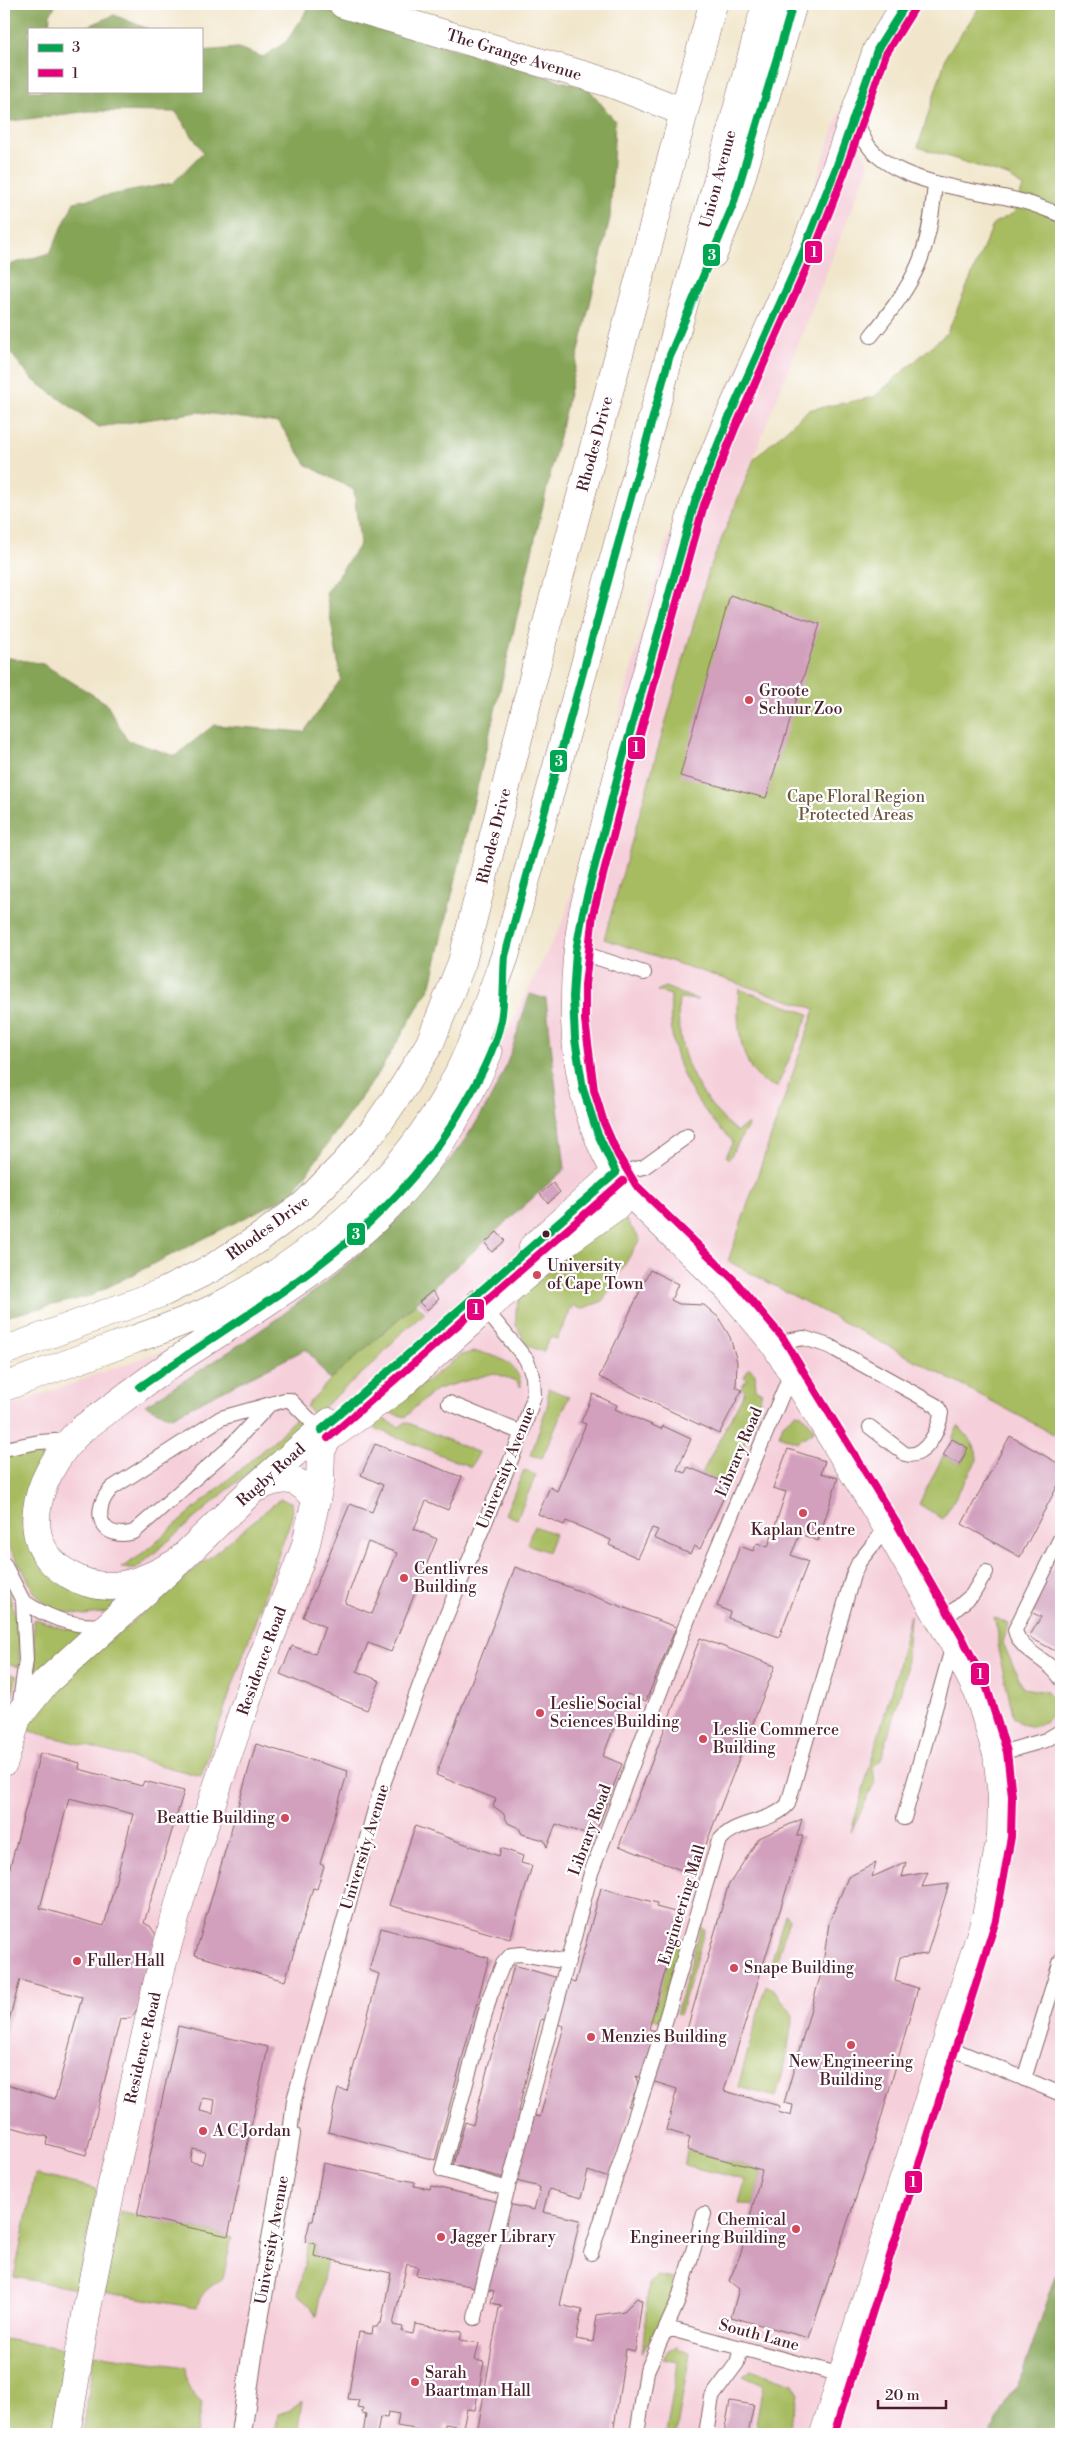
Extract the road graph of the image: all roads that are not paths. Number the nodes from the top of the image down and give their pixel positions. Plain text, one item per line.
1 (343, 4) edge
2 (696, 4) edge
3 (713, 4) edge
4 (766, 4) edge
5 (793, 4) edge
6 (906, 4) edge
7 (685, 107) junction
8 (858, 109) junction
9 (935, 183) junction
10 (1061, 214) edge
11 (871, 336) dead end
12 (670, 355) junction
13 (576, 951) junction
14 (505, 956) junction
15 (644, 973) dead end
16 (687, 1136) dead end
17 (644, 1167) junction
18 (622, 1182) junction
19 (481, 1303) junction
20 (774, 1343) junction
21 (4, 1350) edge
22 (792, 1371) junction
23 (4, 1387) edge
24 (449, 1403) dead end
25 (270, 1404) junction
26 (870, 1427) dead end
27 (522, 1433) junction
28 (324, 1434) junction
29 (70, 1440) junction
30 (4, 1449) edge
31 (252, 1490) junction
32 (316, 1501) junction
33 (887, 1527) junction
34 (1061, 1537) edge
35 (178, 1562) junction
36 (4, 1564) edge
37 (986, 1572) dead end
38 (23, 1601) junction
39 (108, 1625) junction
40 (948, 1631) junction
41 (1061, 1679) edge
42 (17, 1718) junction
43 (1061, 1732) edge
44 (1046, 1740) junction
45 (1061, 1740) edge
46 (997, 1754) junction
47 (4, 1762) edge
48 (904, 1818) dead end
49 (1061, 1960) edge
50 (568, 1962) junction
51 (945, 2046) junction
52 (1024, 2080) junction
53 (1061, 2094) edge
54 (290, 2134) joint
55 (508, 2189) junction
56 (704, 2214) dead end
57 (591, 2253) dead end
58 (475, 2318) dead end
59 (667, 2328) junction
60 (742, 2349) junction
61 (842, 2375) junction
62 (66, 2434) edge
63 (241, 2434) edge
64 (637, 2434) edge
65 (706, 2434) edge
66 (824, 2434) edge

1 - 7 main road, The Grange Avenue
2 - 7 main road
3 - 7 main road
4 - 12 main road, Union Avenue
5 - 12 main road
6 - 8 main road
7 - 21 main road, Rhodes Drive
8 - 9 lane
8 - 13 main road
9 - 10 lane
9 - 11 lane
12 - 14 main road
13 - 15 lane
13 - 18 main road
14 - 23 main road
14 - 29 main road
16 - 17 lane
17 - 18 lane
17 - 18 lane
18 - 19 main road, Rugby Road
18 - 20 main road
19 - 27 lane, University Avenue
19 - 28 main road, Rugby Road
20 - 22 main road
20 - 26 lane
22 - 33 main road
22 - 50 lane, Library Road
24 - 27 lane
25 - 25 lane
25 - 28 lane
27 - 54 lane, University Avenue
28 - 31 main road, Rugby Road
28 - 32 main road, Rugby Road
29 - 30 lane
29 - 35 main road
31 - 32 main road
31 - 35 main road, Rugby Road
32 - 62 main road, Residence Road
33 - 40 main road
33 - 57 lane, Engineering Mall
34 - 41 lane
35 - 39 main road, Rugby Road
36 - 38 lane
37 - 40 lane
38 - 39 lane
38 - 42 lane
39 - 42 main road, Rugby Road
40 - 46 main road
40 - 48 lane
42 - 47 main road, Rugby Road
43 - 44 lane
44 - 45 lane
44 - 46 lane
46 - 51 main road
49 - 52 lane
50 - 55 lane, Library Road
50 - 55 lane
51 - 52 lane
51 - 61 main road
52 - 53 lane
54 - 63 street, University Avenue
55 - 58 lane, Library Road
56 - 59 lane
59 - 60 lane, South Lane
59 - 64 lane
60 - 61 lane, South Lane
60 - 65 lane
61 - 66 main road

